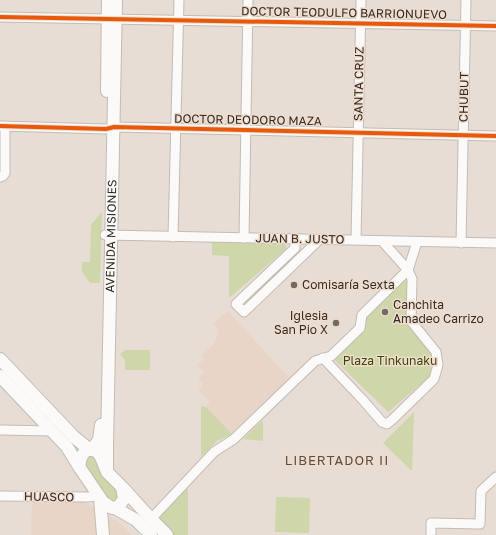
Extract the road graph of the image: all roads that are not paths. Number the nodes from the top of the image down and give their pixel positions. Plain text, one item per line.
1 (108, 0) edge
2 (116, 0) edge
3 (179, 0) edge
4 (248, 0) edge
5 (361, 0) edge
6 (466, 0) edge
7 (0, 17) edge
8 (112, 19) junction
9 (178, 19) junction
10 (247, 21) junction
11 (361, 24) junction
12 (465, 26) junction
13 (496, 26) edge
14 (3, 126) edge
15 (110, 128) junction
16 (176, 129) junction
17 (245, 131) junction
18 (358, 132) junction
19 (463, 135) junction
20 (496, 136) edge
21 (0, 177) edge
22 (108, 235) junction
23 (173, 237) junction
24 (244, 238) junction
25 (295, 239) junction
26 (319, 240) junction
27 (356, 240) junction
28 (382, 241) junction
29 (417, 242) junction
30 (461, 243) junction
31 (496, 243) edge
32 (408, 270) junction
33 (323, 358) junction
34 (0, 359) edge
35 (0, 376) edge
36 (0, 430) edge
37 (53, 431) junction
38 (91, 450) junction
39 (80, 468) junction
40 (107, 472) junction
41 (496, 477) edge
42 (122, 488) junction
43 (0, 496) edge
44 (100, 497) junction
45 (114, 508) junction
46 (151, 518) junction
47 (103, 534) edge
48 (151, 535) edge
49 (167, 535) edge
50 (431, 535) edge

1 - 8 main road, AVENIDA MISIONES
2 - 8 main road, AVENIDA MISIONES
3 - 9 street
4 - 10 street
5 - 11 street, SANTA CRUZ
6 - 12 street, CHUBUT
7 - 8 street, DOCTOR TEODULFO BARRIONUEVO
8 - 9 street, DOCTOR TEODULFO BARRIONUEVO
8 - 15 main road, AVENIDA MISIONES
9 - 10 street, DOCTOR TEODULFO BARRIONUEVO
9 - 16 street
10 - 11 street, DOCTOR TEODULFO BARRIONUEVO
10 - 17 street
11 - 12 street, DOCTOR TEODULFO BARRIONUEVO
11 - 18 street, SANTA CRUZ
12 - 13 street, DOCTOR TEODULFO BARRIONUEVO
12 - 19 street, CHUBUT
14 - 15 street, DOCTOR DEODORO MAZA
14 - 21 street
15 - 16 street, DOCTOR DEODORO MAZA
15 - 22 main road, AVENIDA MISIONES
16 - 17 street, DOCTOR DEODORO MAZA
16 - 23 street
17 - 18 street, DOCTOR DEODORO MAZA
17 - 24 street
18 - 19 street, DOCTOR DEODORO MAZA
18 - 27 street, SANTA CRUZ
19 - 20 street, DOCTOR DEODORO MAZA
19 - 30 street, CHUBUT
22 - 23 street, JUAN B. JUSTO
22 - 38 main road, AVENIDA MISIONES
22 - 40 main road, AVENIDA MISIONES
23 - 24 street, JUAN B. JUSTO
24 - 25 street, JUAN B. JUSTO
25 - 26 street, JUAN B. JUSTO
25 - 26 street
26 - 27 street, JUAN B. JUSTO
27 - 28 street, JUAN B. JUSTO
28 - 29 street, JUAN B. JUSTO
28 - 32 street
29 - 30 street, JUAN B. JUSTO
29 - 32 street
30 - 31 street, JUAN B. JUSTO
32 - 33 street
32 - 33 street
33 - 46 street
34 - 38 main road
35 - 37 main road
36 - 37 street
37 - 39 main road
38 - 39 main road, AVENIDA MISIONES
38 - 40 main road
39 - 44 main road
40 - 42 main road
41 - 50 street
42 - 45 main road
42 - 46 main road
43 - 44 street, HUASCO
44 - 45 main road
44 - 47 main road
45 - 47 main road
45 - 48 main road
46 - 49 main road

